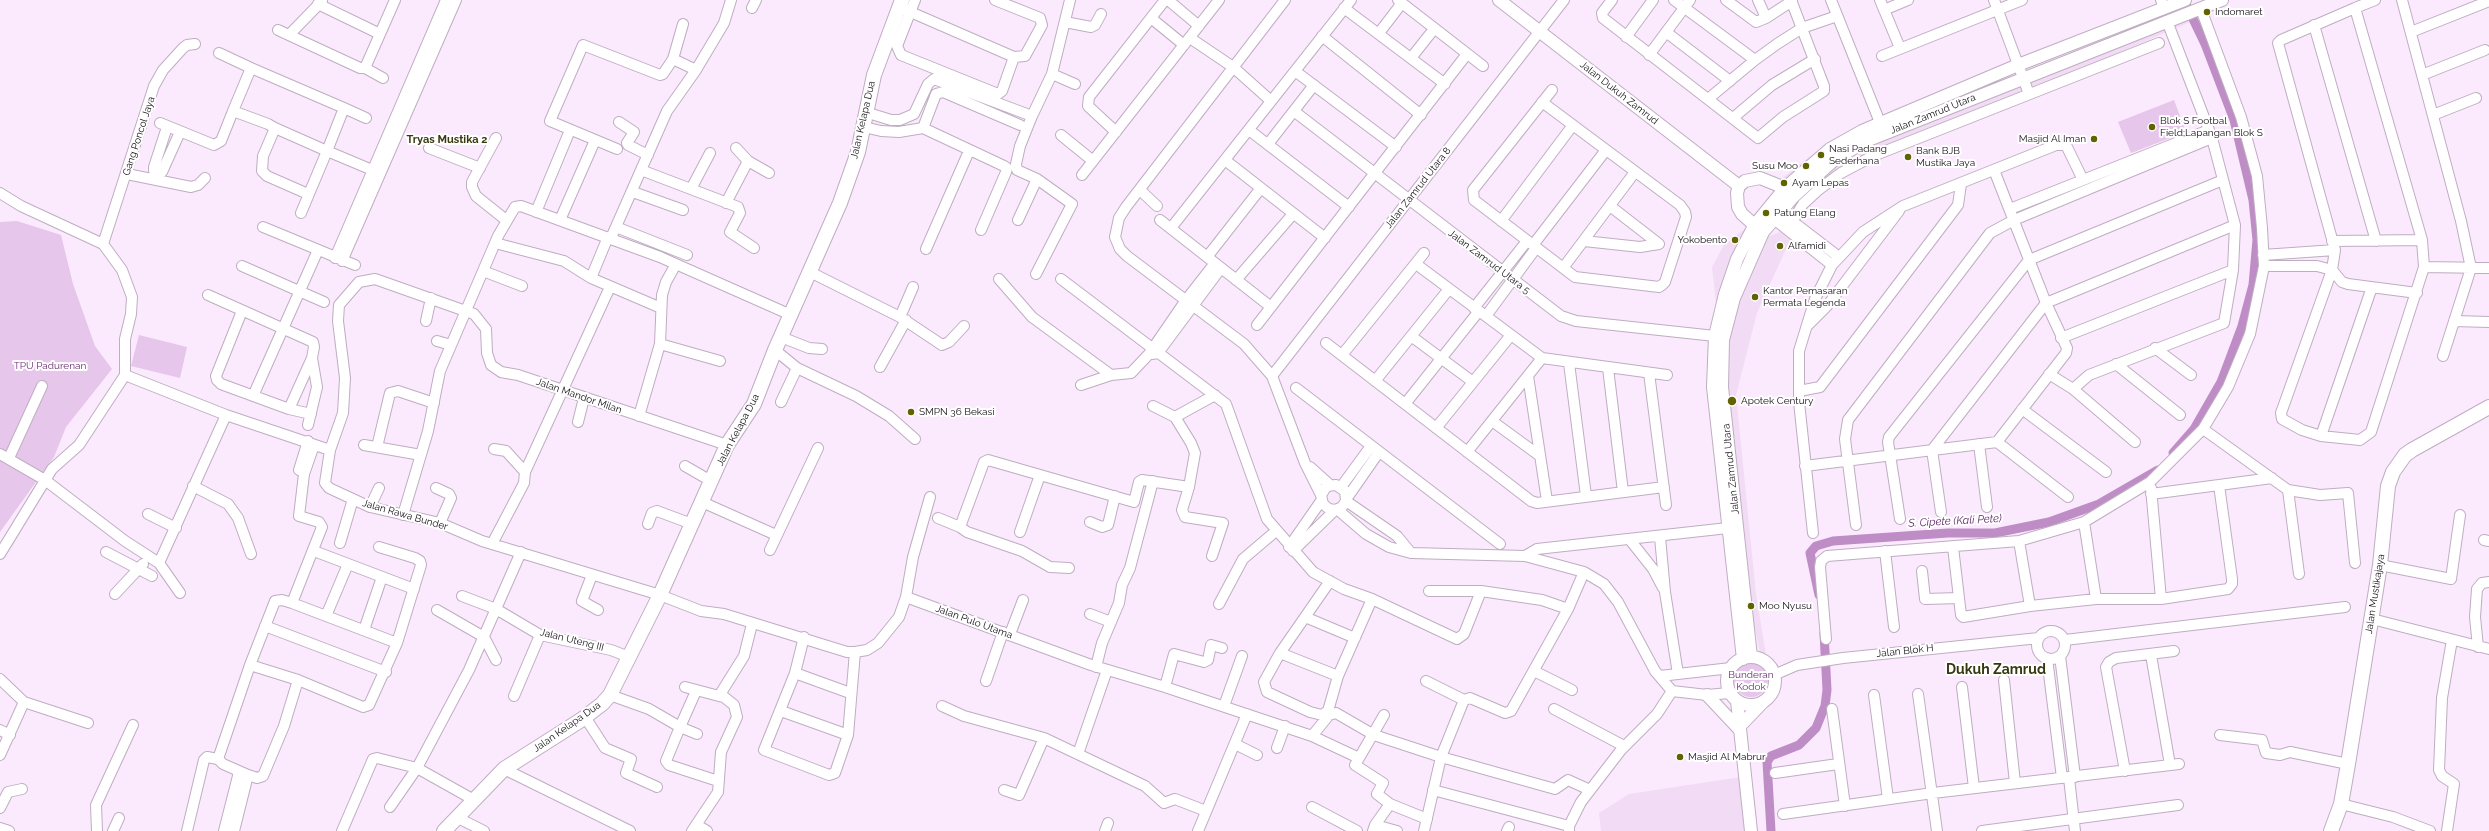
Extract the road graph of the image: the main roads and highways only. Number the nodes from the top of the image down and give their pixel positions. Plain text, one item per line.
1 (904, 6) edge
2 (2489, 407) edge
3 (444, 831) edge
4 (2331, 831) edge

1 - 3 main road, Jalan Kelapa Dua
2 - 4 main road, Jalan Mustikajaya

